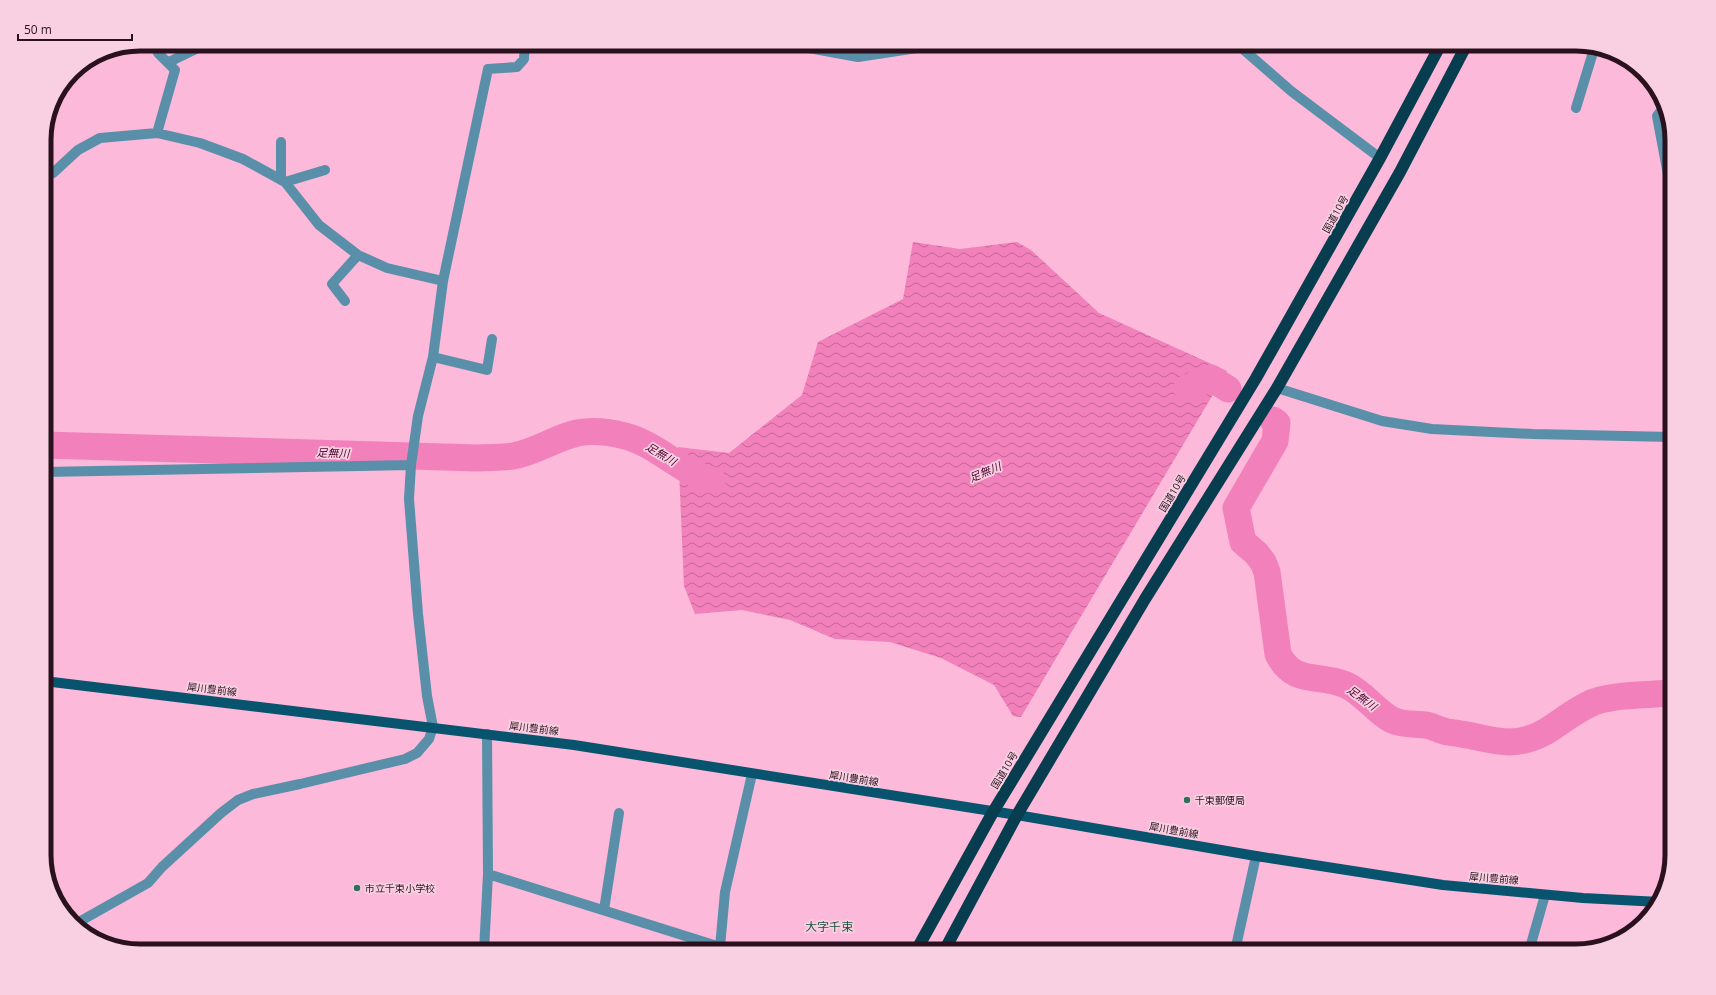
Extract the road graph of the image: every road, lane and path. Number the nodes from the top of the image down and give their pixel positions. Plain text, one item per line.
1 (157, 51) edge
2 (192, 51) edge
3 (525, 51) edge
4 (825, 51) edge
5 (897, 51) edge
6 (1245, 51) edge
7 (1436, 51) edge
8 (1463, 51) edge
9 (1593, 53) edge
10 (169, 62) junction
11 (1576, 108) dead end
12 (1660, 112) edge
13 (157, 133) junction
14 (281, 142) dead end
15 (1380, 158) junction
16 (1665, 159) edge
17 (325, 170) dead end
18 (51, 174) edge
19 (283, 181) junction
20 (358, 255) junction
21 (442, 281) junction
22 (345, 301) dead end
23 (492, 339) dead end
24 (433, 357) junction
25 (1277, 388) junction
26 (1665, 437) edge
27 (411, 464) junction
28 (51, 472) edge
29 (51, 682) edge
30 (433, 727) junction
31 (487, 734) junction
32 (752, 774) junction
33 (993, 812) junction
34 (619, 813) dead end
35 (1017, 815) junction
36 (1256, 856) junction
37 (488, 874) junction
38 (1545, 895) junction
39 (1652, 901) edge
40 (604, 910) junction
41 (80, 921) edge
42 (484, 944) edge
43 (711, 944) edge
44 (720, 944) edge
45 (920, 944) edge
46 (948, 944) edge
47 (1237, 944) edge
48 (1531, 944) edge

1 - 10 street
2 - 10 street
3 - 21 street
4 - 5 street
6 - 15 street
7 - 15 highway, 国道10号
8 - 25 highway
9 - 11 street
10 - 13 street
12 - 16 street
13 - 18 street
13 - 19 street
14 - 19 street
15 - 33 highway, 国道10号
17 - 19 street
19 - 20 street
20 - 21 street
20 - 22 street
21 - 24 street
23 - 24 street
24 - 27 street
25 - 26 street
25 - 35 highway
27 - 28 street
27 - 30 street
29 - 30 main road, 犀川豊前線
30 - 31 main road, 犀川豊前線
30 - 41 street
31 - 32 main road, 犀川豊前線
31 - 37 street
32 - 33 main road, 犀川豊前線
32 - 44 street
33 - 35 main road, 犀川豊前線
33 - 45 highway, 国道10号
34 - 40 street
35 - 36 main road, 犀川豊前線
35 - 46 highway
36 - 38 main road, 犀川豊前線
36 - 47 street
37 - 40 street
37 - 42 street
38 - 39 main road, 犀川豊前線
38 - 48 street
40 - 43 street

